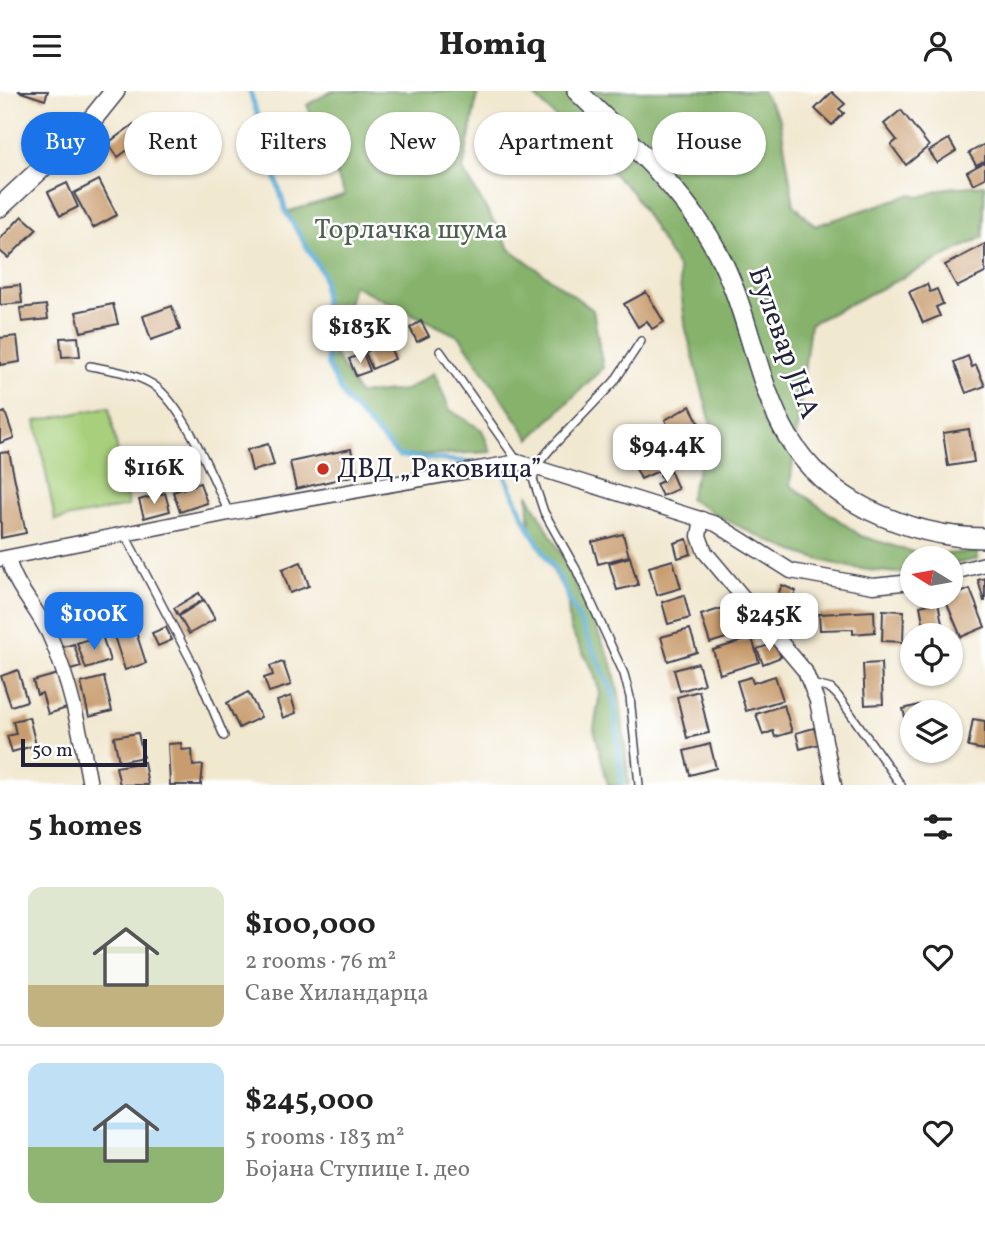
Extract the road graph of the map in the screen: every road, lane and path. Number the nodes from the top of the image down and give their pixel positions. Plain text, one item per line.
1 (115, 91) edge
2 (577, 91) edge
3 (0, 207) edge
4 (641, 341) dead end
5 (440, 351) dead end
6 (90, 366) dead end
7 (516, 462) junction
8 (537, 465) junction
9 (229, 513) junction
10 (702, 519) junction
11 (125, 535) junction
12 (985, 538) edge
13 (4, 558) edge
14 (985, 564) edge
15 (963, 570) edge
16 (900, 583) edge
17 (811, 684) junction
18 (224, 736) dead end
19 (90, 785) edge
20 (639, 785) edge
21 (834, 785) edge
22 (901, 785) edge

1 - 3 main road
2 - 12 main road, Булевар ЈНА
4 - 8 lane
5 - 7 lane
6 - 9 lane
7 - 8 street
7 - 9 street
8 - 10 street
8 - 20 lane
9 - 11 street
10 - 16 street
10 - 17 street
11 - 13 street
11 - 18 lane
13 - 19 street
14 - 15 street
17 - 21 street
17 - 22 lane

